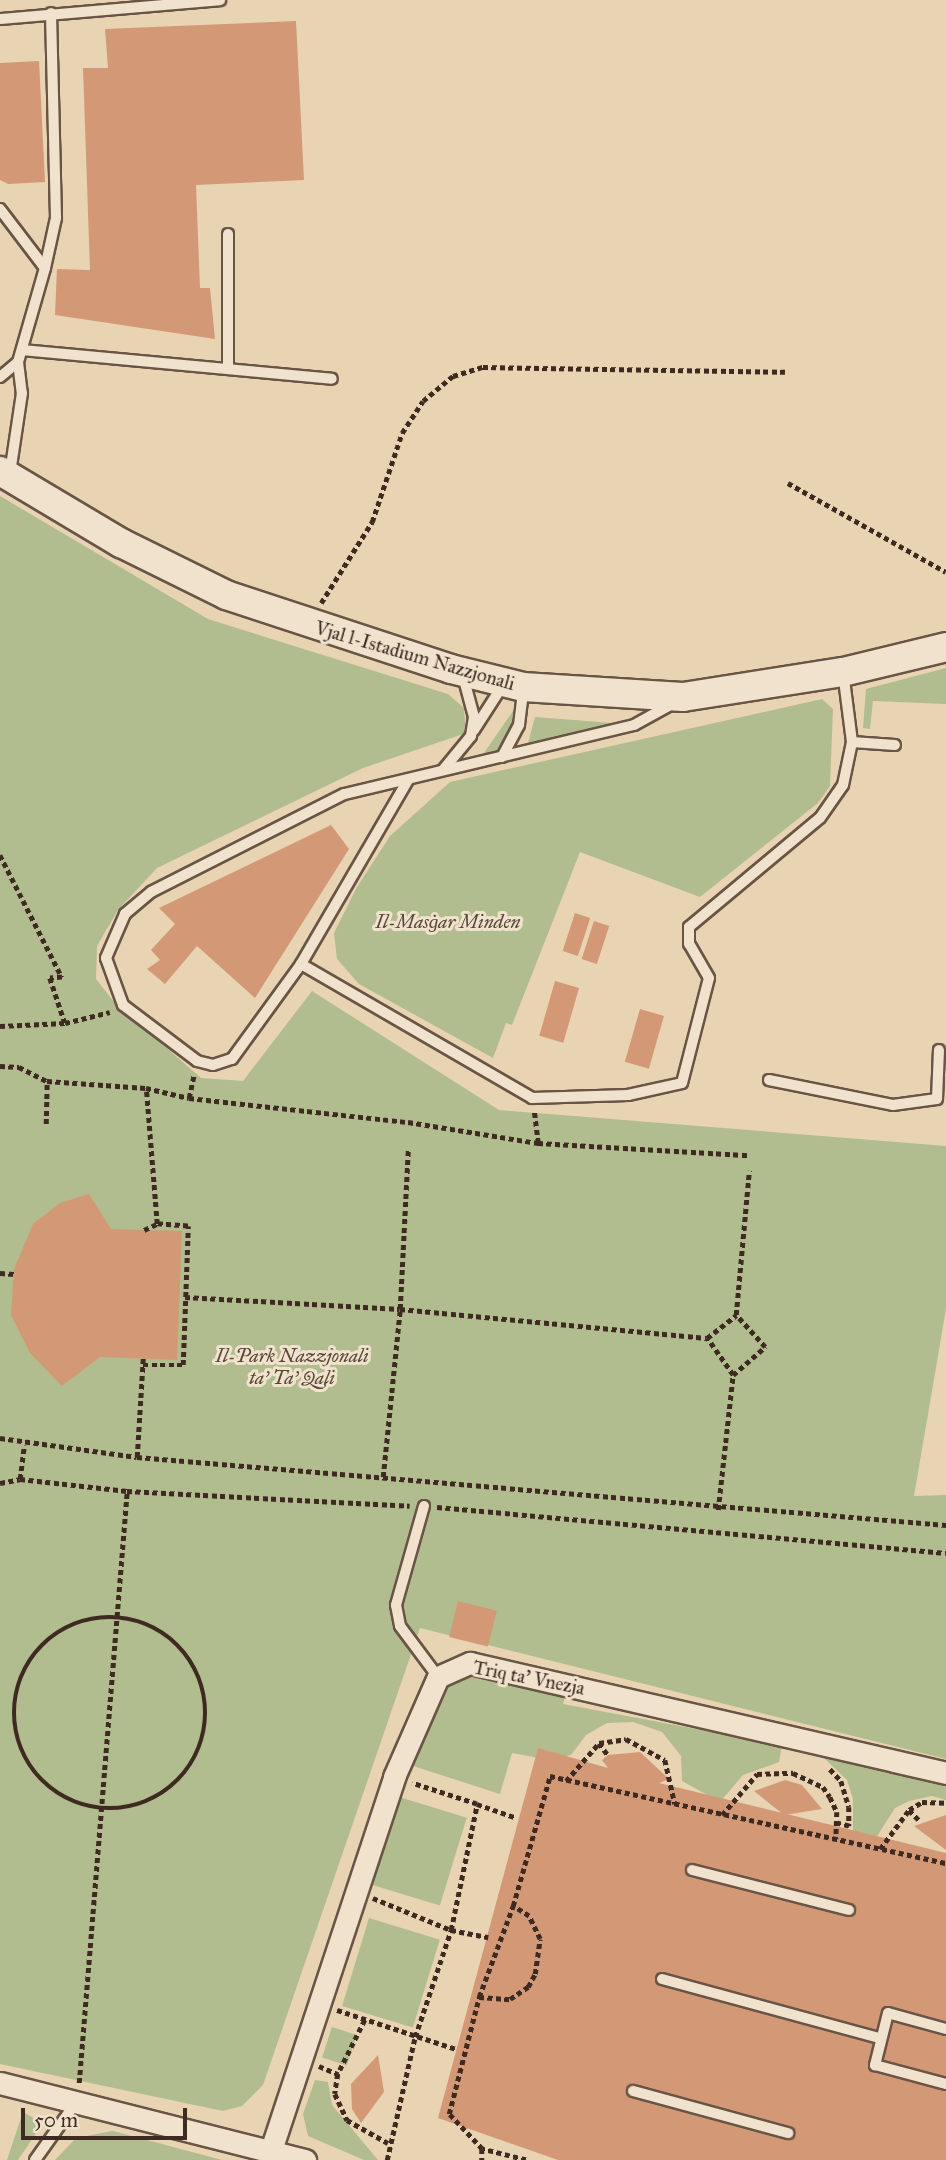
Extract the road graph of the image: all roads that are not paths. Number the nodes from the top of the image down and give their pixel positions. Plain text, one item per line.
1 (220, 0) edge
2 (51, 13) junction
3 (0, 19) edge
4 (0, 209) edge
5 (228, 234) dead end
6 (45, 268) junction
7 (22, 350) junction
8 (18, 362) junction
9 (228, 369) junction
10 (0, 377) edge
11 (332, 379) dead end
12 (5, 473) edge
13 (946, 647) edge
14 (843, 672) junction
15 (463, 673) junction
16 (514, 685) junction
17 (683, 697) junction
18 (471, 736) junction
19 (852, 742) junction
20 (895, 745) dead end
21 (502, 757) junction
22 (440, 772) junction
23 (408, 780) junction
24 (301, 964) junction
25 (939, 1050) dead end
26 (769, 1080) dead end
27 (424, 1506) road end
28 (438, 1676) junction
29 (946, 1773) edge
30 (692, 1870) dead end
31 (849, 1910) dead end
32 (662, 1979) dead end
33 (946, 2029) edge
34 (879, 2038) junction
35 (0, 2083) edge
36 (946, 2084) edge
37 (633, 2091) dead end
38 (75, 2104) junction
39 (788, 2133) dead end
40 (271, 2150) junction
41 (35, 2160) edge
42 (305, 2160) edge

1 - 2 lane
2 - 3 lane
2 - 6 lane
4 - 6 lane
5 - 9 lane
6 - 7 lane
7 - 8 lane
7 - 9 lane
8 - 10 lane
8 - 12 lane
9 - 11 lane
12 - 15 main road, Vjal l-Istadium Nazzjonali
13 - 14 main road, Vjal l-Istadium Nazzjonali
14 - 17 main road, Vjal l-Istadium Nazzjonali
14 - 19 lane
15 - 16 main road, Vjal l-Istadium Nazzjonali
15 - 18 lane
16 - 17 main road, Vjal l-Istadium Nazzjonali
16 - 18 lane
16 - 21 lane
17 - 21 lane
18 - 22 lane
19 - 20 lane
19 - 24 lane
21 - 22 lane
22 - 23 lane
23 - 24 lane
23 - 24 lane
25 - 26 lane
27 - 28 lane
28 - 29 street, Triq ta' Vnezja
28 - 40 street
30 - 31 lane
32 - 34 lane
33 - 34 lane
34 - 36 lane
35 - 38 street
37 - 39 lane
38 - 40 street
38 - 41 lane
40 - 42 street

